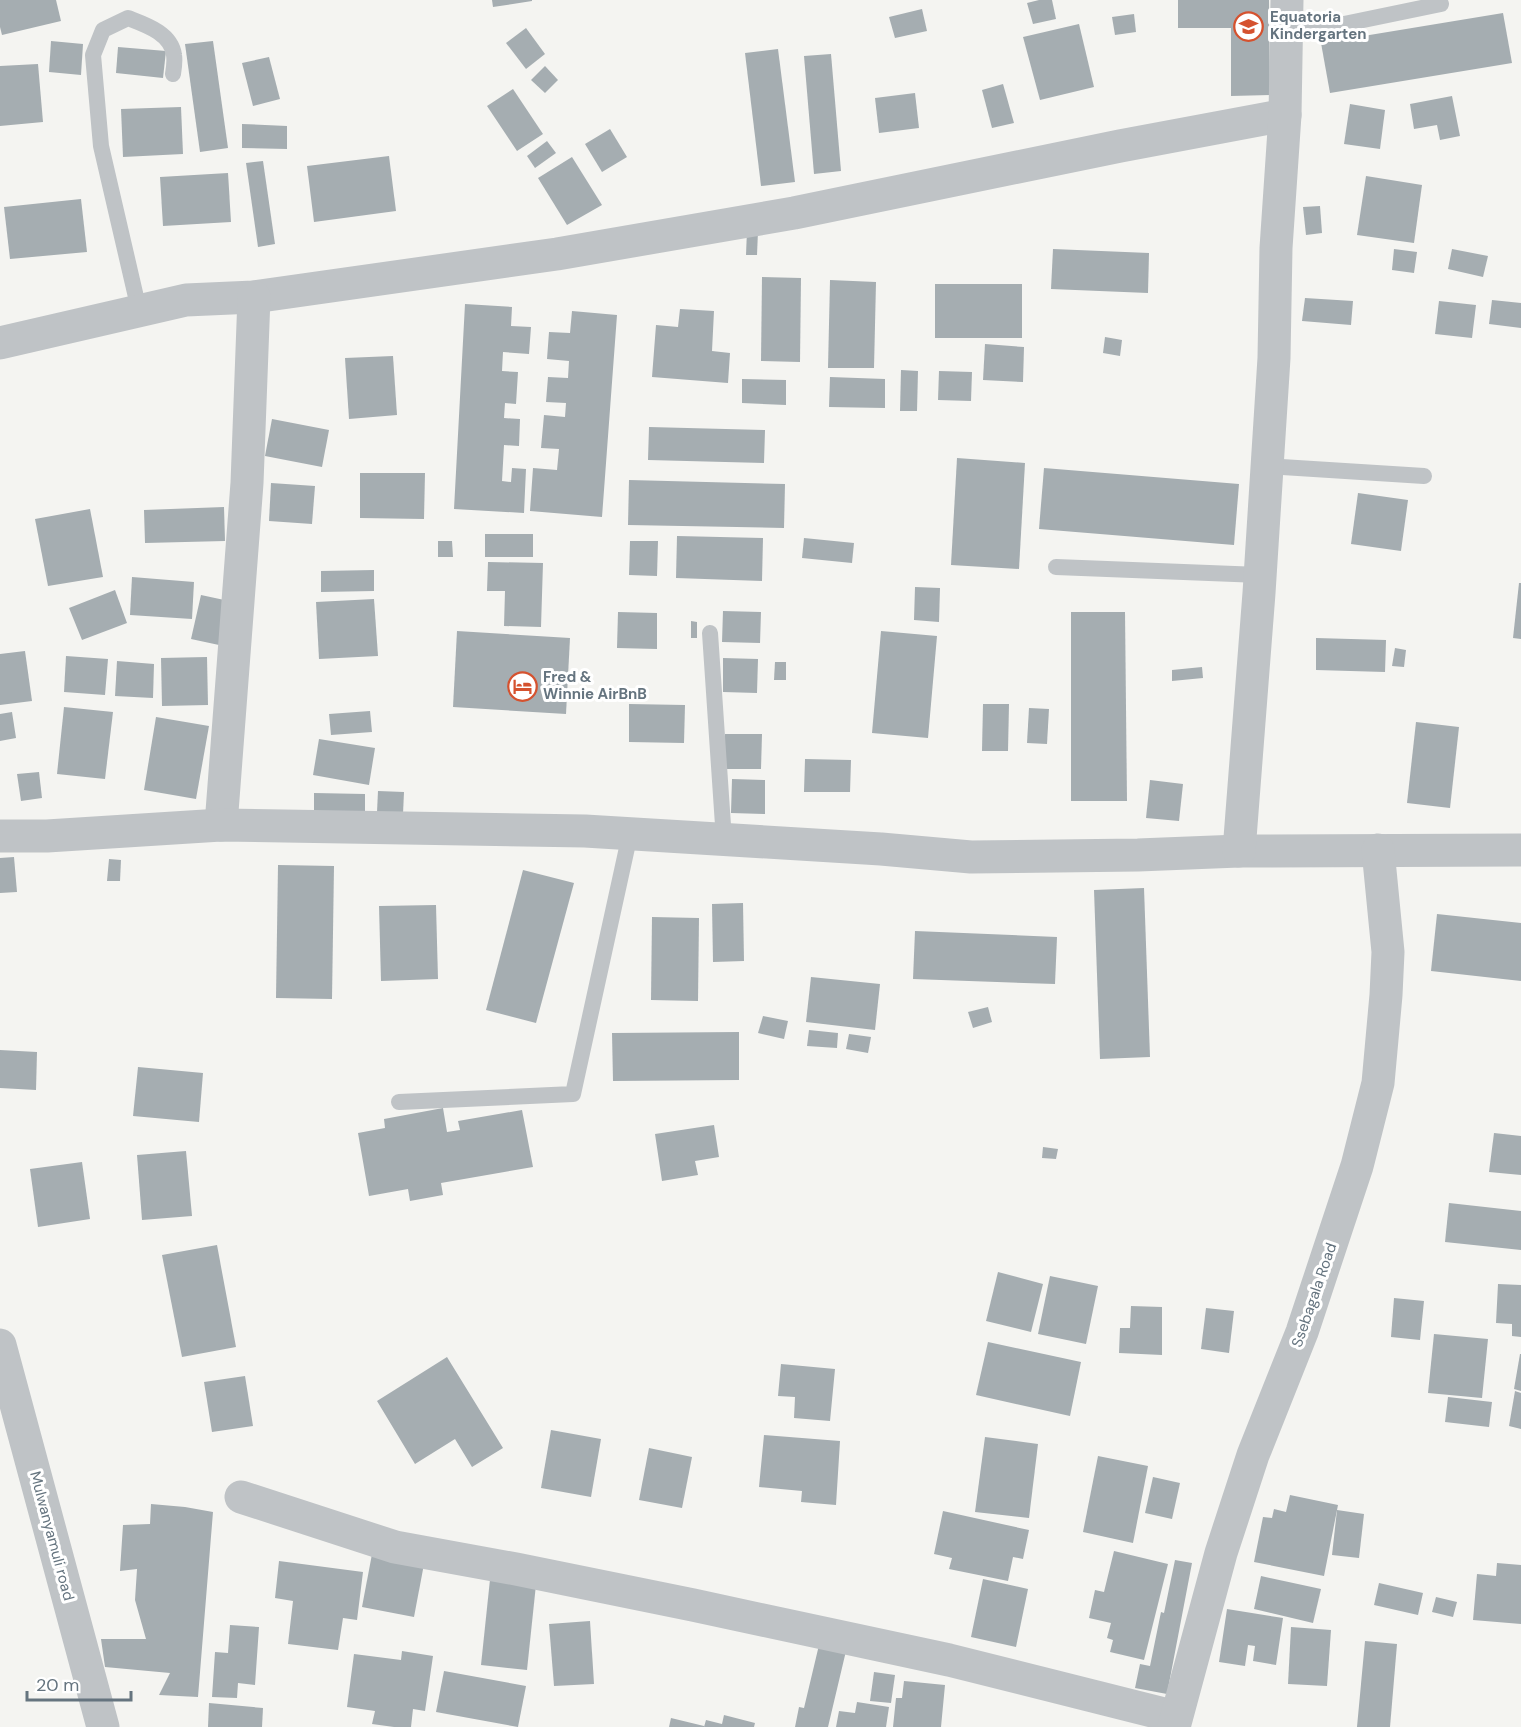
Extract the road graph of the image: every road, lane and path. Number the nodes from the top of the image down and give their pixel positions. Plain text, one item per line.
1 (1287, 0) edge
2 (1441, 4) dead end
3 (1286, 36) junction
4 (173, 74) dead end
5 (1285, 115) junction
6 (254, 297) junction
7 (139, 310) junction
8 (0, 344) edge
9 (1267, 466) junction
10 (1424, 476) dead end
11 (1056, 567) dead end
12 (1260, 575) junction
13 (710, 633) dead end
14 (221, 825) junction
15 (630, 834) junction
16 (0, 836) edge
17 (724, 840) junction
18 (1378, 850) junction
19 (1521, 850) edge
20 (1239, 851) junction
21 (399, 1102) dead end
22 (0, 1345) edge
23 (241, 1497) dead end
24 (1175, 1722) edge
25 (103, 1727) edge

1 - 3 street
2 - 3 lane
3 - 5 street
4 - 7 lane
5 - 6 street
5 - 9 street
6 - 7 street
6 - 14 street
7 - 8 street
9 - 10 lane
9 - 12 street
11 - 12 lane
12 - 20 street
13 - 17 lane
14 - 15 street
14 - 16 street
15 - 17 street
15 - 21 lane
17 - 20 street
18 - 19 street
18 - 20 street
18 - 24 street, Ssebagala Road
22 - 25 street, Mulwanyamuli road
23 - 24 street

